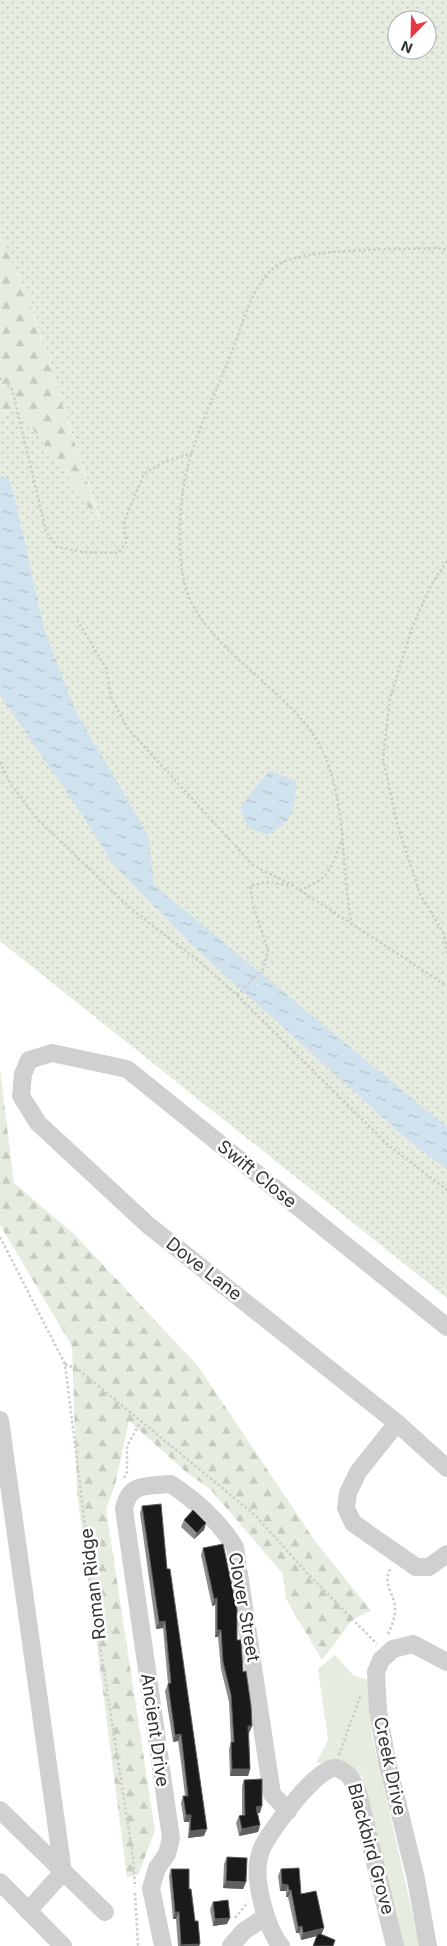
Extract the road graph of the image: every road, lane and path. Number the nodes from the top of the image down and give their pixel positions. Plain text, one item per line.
1 (447, 250) edge
2 (0, 378) edge
3 (192, 453) junction
4 (447, 560) edge
5 (77, 620) dead end
6 (0, 762) edge
7 (343, 836) junction
8 (292, 885) junction
9 (299, 890) junction
10 (352, 925) junction
11 (447, 953) edge
12 (447, 986) edge
13 (237, 995) junction
14 (52, 1053) joint
15 (447, 1190) edge
16 (0, 1237) edge
17 (447, 1327) edge
18 (65, 1364) junction
19 (0, 1420) edge
20 (141, 1421) junction
21 (397, 1423) junction
22 (447, 1468) edge
23 (132, 1492) junction
24 (447, 1554) edge
25 (386, 1575) dead end
26 (394, 1621) dead end
27 (382, 1648) dead end
28 (447, 1662) edge
29 (376, 1672) junction
30 (336, 1768) junction
31 (0, 1810) edge
32 (288, 1811) junction
33 (63, 1872) junction
34 (0, 1882) edge
35 (28, 1911) junction
36 (105, 1912) dead end
37 (265, 1917) junction
38 (63, 1946) edge
39 (138, 1946) edge
40 (163, 1946) edge
41 (231, 1946) edge
42 (282, 1946) edge
43 (395, 1946) edge
44 (428, 1946) edge

1 - 3 path
2 - 3 path
3 - 7 path
4 - 11 path
5 - 8 path
6 - 13 path
7 - 9 path
7 - 10 path
8 - 9 path
8 - 13 path
9 - 10 path
10 - 12 path
13 - 15 path
14 - 17 street, Swift Close
14 - 21 street, Dove Lane
16 - 18 path, Roman Ridge
18 - 20 path
18 - 39 path, Roman Ridge
19 - 33 street
20 - 23 path
20 - 27 path
21 - 22 street, Dove Lane
21 - 24 street
23 - 32 street, Clover Street
23 - 40 street, Ancient Drive
25 - 26 path
28 - 29 street
29 - 30 path
29 - 44 street, Creek Drive
30 - 32 street, Blackbird Grove
30 - 43 street, Blackbird Grove
31 - 33 street
32 - 37 street, Blackbird Grove
33 - 35 street
33 - 36 street
34 - 35 street
35 - 38 street
37 - 41 street
37 - 42 street

